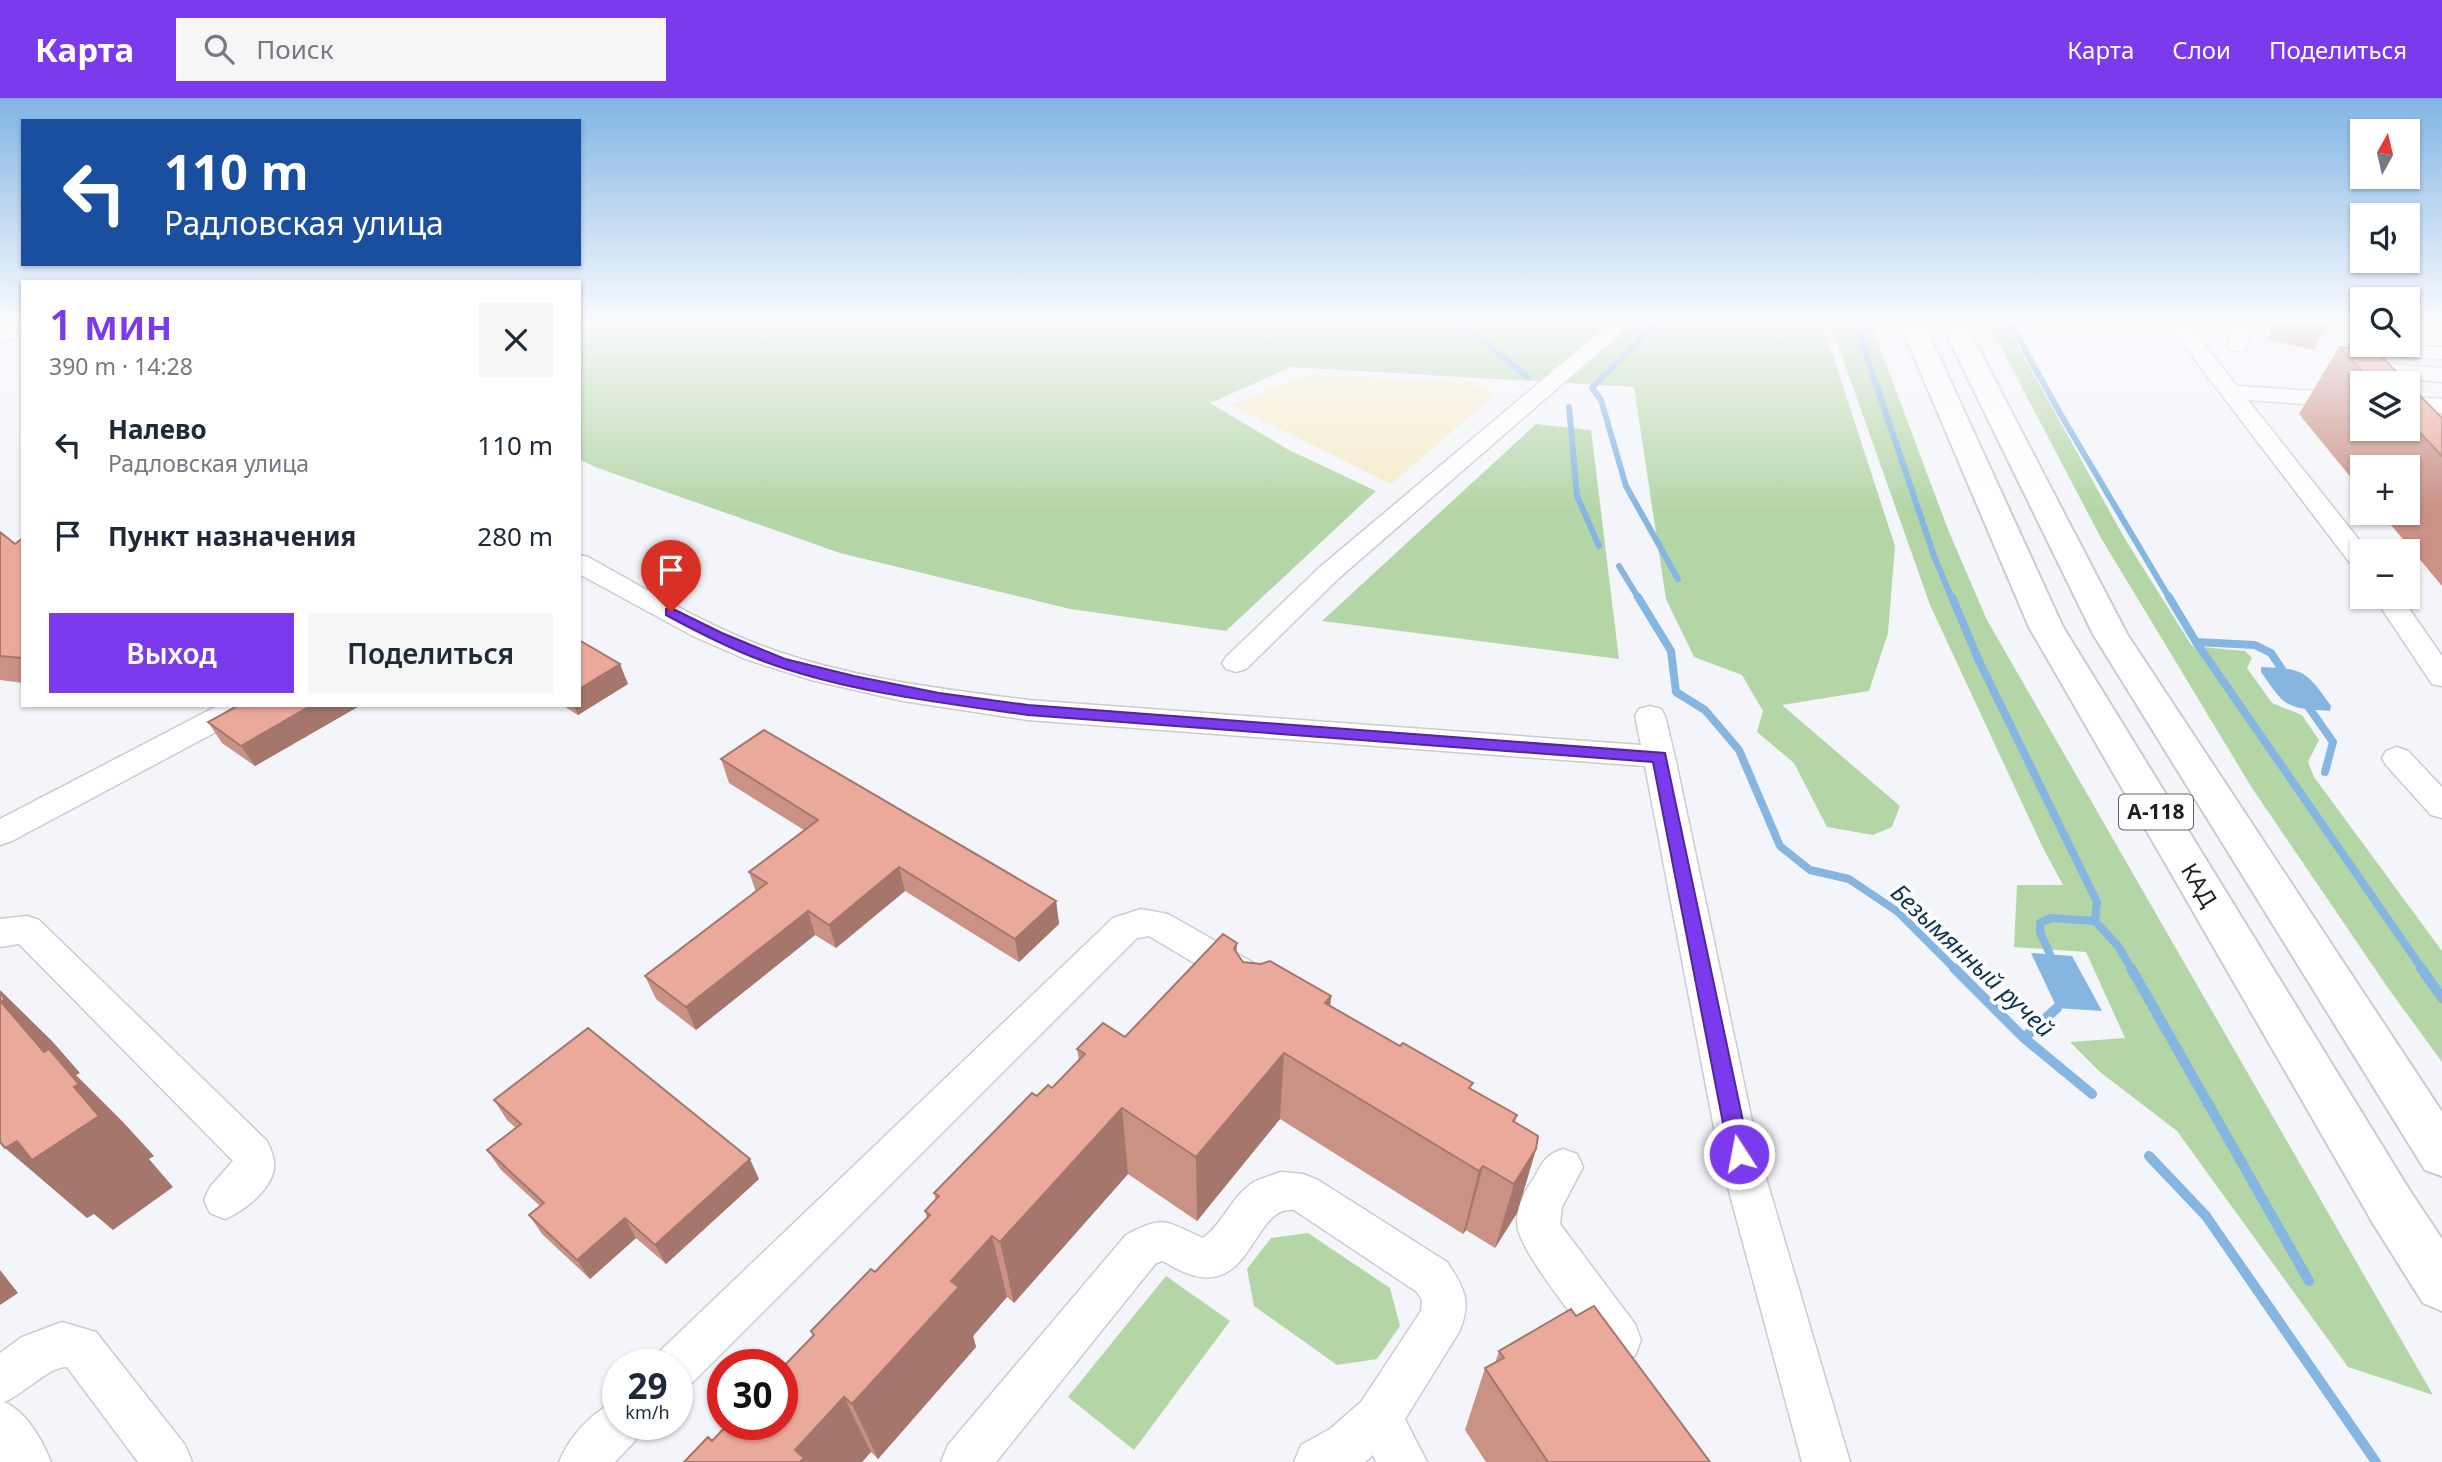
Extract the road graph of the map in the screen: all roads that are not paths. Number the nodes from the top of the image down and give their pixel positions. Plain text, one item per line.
1 (1553, 383) edge
2 (1938, 383) edge
3 (1983, 383) edge
4 (2225, 383) edge
5 (2232, 392) junction
6 (2350, 400) edge
7 (2420, 405) edge
8 (2442, 406) edge
9 (2350, 545) edge
10 (581, 565) edge
11 (2397, 609) edge
12 (1236, 663) dead end
13 (2440, 670) edge
14 (239, 707) edge
15 (1650, 716) dead end
16 (1660, 757) junction
17 (2397, 758) dead end
18 (2442, 807) edge
19 (0, 833) edge
20 (0, 933) edge
21 (1264, 1002) edge
22 (2442, 1154) edge
23 (1563, 1167) dead end
24 (225, 1200) dead end
25 (2442, 1285) edge
26 (693, 1350) edge
27 (1639, 1367) edge
28 (0, 1381) edge
29 (1378, 1419) junction
30 (0, 1424) edge
31 (603, 1440) edge
32 (27, 1462) edge
33 (167, 1462) edge
34 (583, 1462) edge
35 (965, 1462) edge
36 (1318, 1462) edge
37 (1403, 1462) edge
38 (1826, 1462) edge

1 - 12 street
2 - 25 highway, КАД / А-118
3 - 22 highway, А-118
4 - 5 street
5 - 6 street
5 - 9 street
7 - 8 street
10 - 16 street
11 - 13 street
14 - 19 street
15 - 16 street
16 - 38 street
17 - 18 street
20 - 24 street
21 - 26 street
23 - 27 street
28 - 33 street
29 - 35 street
29 - 36 street
29 - 37 street
30 - 32 street
31 - 34 street

